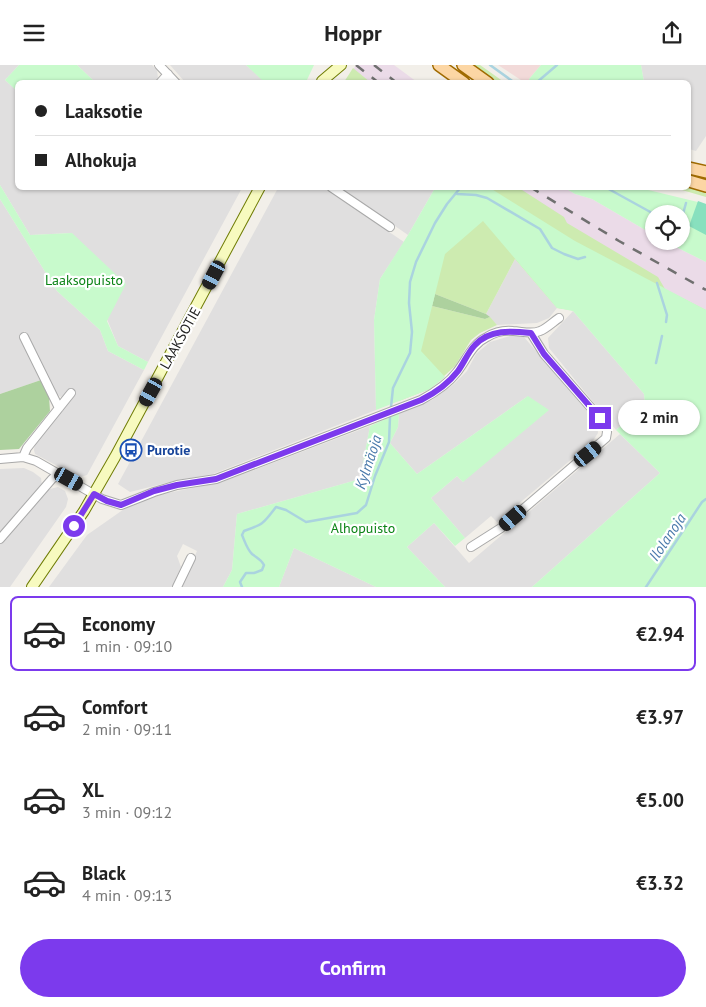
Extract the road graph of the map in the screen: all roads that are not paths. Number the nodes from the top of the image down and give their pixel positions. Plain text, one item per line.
1 (160, 65) edge
2 (326, 65) edge
3 (340, 65) edge
4 (439, 65) edge
5 (463, 65) edge
6 (168, 74) junction
7 (163, 80) edge
8 (173, 80) edge
9 (322, 80) edge
10 (323, 80) edge
11 (460, 80) edge
12 (484, 80) edge
13 (691, 168) edge
14 (706, 172) edge
15 (691, 182) edge
16 (704, 185) edge
17 (258, 190) edge
18 (336, 190) edge
19 (390, 227) dead end
20 (559, 318) dead end
21 (531, 333) junction
22 (24, 337) dead end
23 (71, 393) dead end
24 (59, 408) junction
25 (23, 457) junction
26 (0, 459) edge
27 (58, 473) junction
28 (94, 494) junction
29 (0, 539) edge
30 (471, 547) dead end
31 (191, 558) dead end
32 (32, 587) edge
33 (177, 587) edge

1 - 6 street
2 - 9 main road
3 - 10 main road
4 - 11 main road
5 - 12 main road
6 - 7 street
6 - 8 street
13 - 14 main road
14 - 16 street
15 - 16 main road
17 - 28 main road, LAAKSOTIE
18 - 19 street
20 - 21 street
21 - 28 street
21 - 30 street
22 - 24 street
23 - 24 street
24 - 25 street
25 - 26 street
25 - 27 street
27 - 28 street
27 - 29 street
28 - 32 main road, LAAKSOTIE
31 - 33 street

